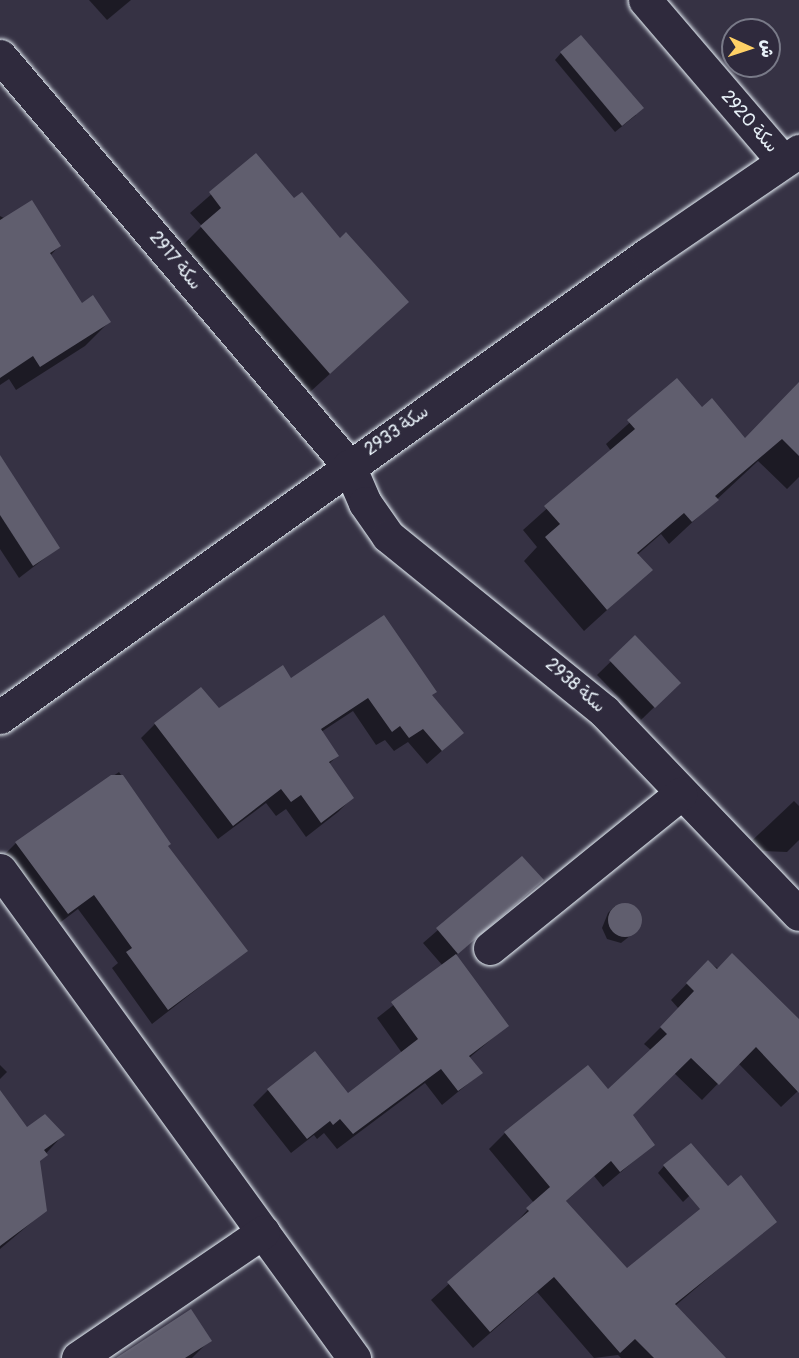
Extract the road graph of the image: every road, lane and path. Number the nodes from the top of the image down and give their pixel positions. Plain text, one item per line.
1 (645, 0) edge
2 (0, 56) edge
3 (791, 156) edge
4 (349, 466) junction
5 (0, 717) edge
6 (680, 794) junction
7 (0, 870) edge
8 (798, 912) edge
9 (490, 948) dead end
10 (263, 1232) junction
11 (78, 1358) edge
12 (354, 1358) edge

1 - 3 street, سكة 2920
2 - 4 street, سكة 2917
3 - 4 street, سكة 2933
4 - 5 street, سكة 2933
4 - 6 street, سكة 2938
6 - 8 street, سكة 2938
6 - 9 street
7 - 10 street
10 - 11 street
10 - 12 street

